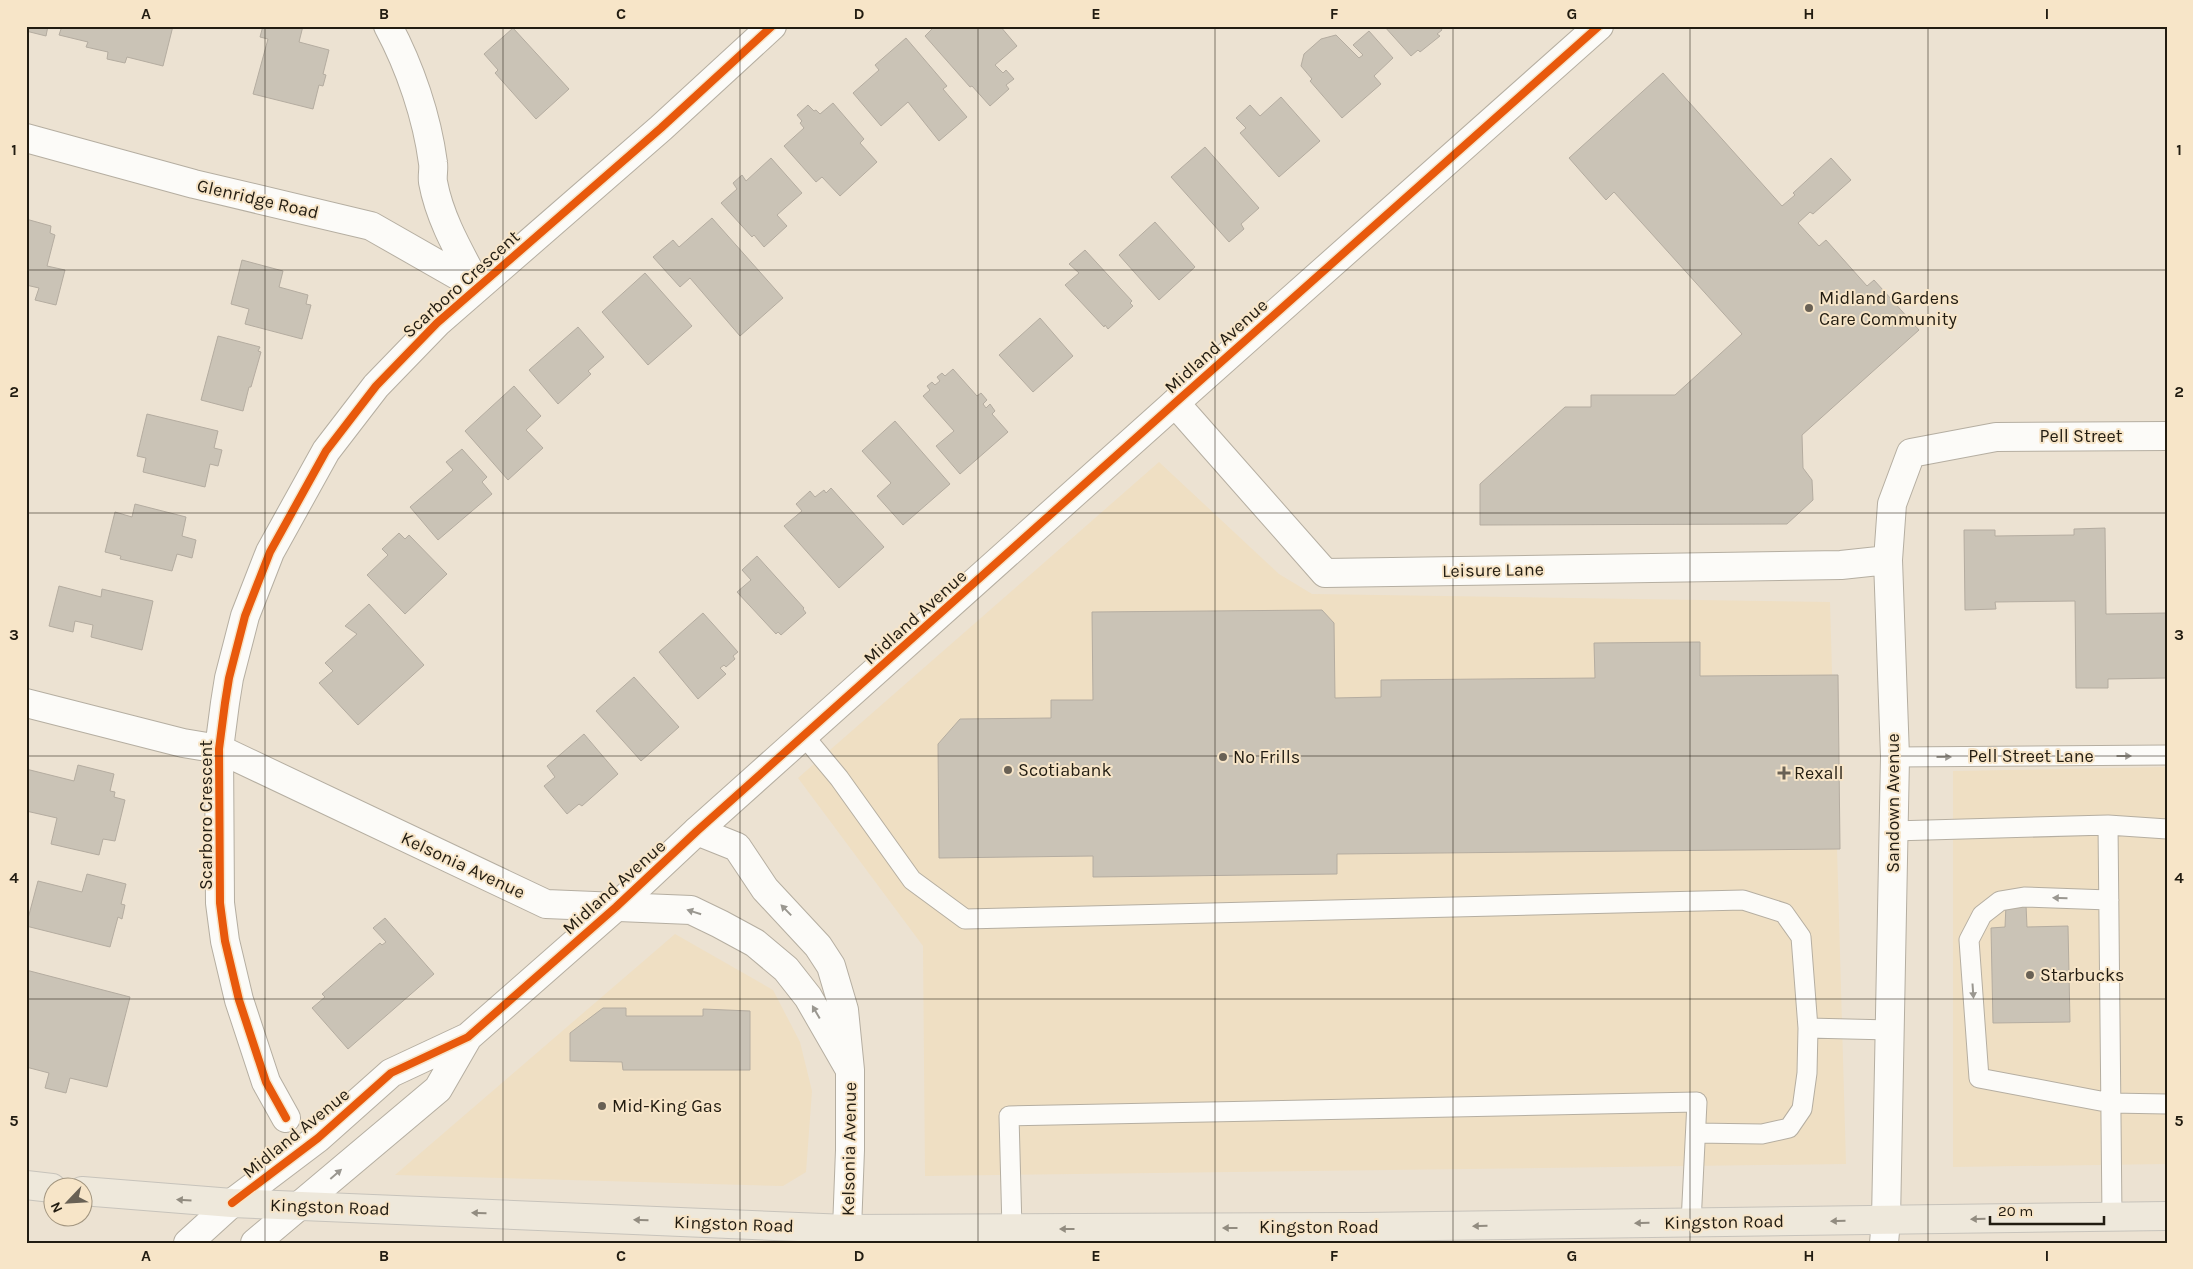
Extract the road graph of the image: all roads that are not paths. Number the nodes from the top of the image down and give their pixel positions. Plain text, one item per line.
1 (388, 26) edge
2 (772, 26) edge
3 (1600, 26) edge
4 (26, 138) edge
5 (478, 286) junction
6 (1175, 403) junction
7 (2167, 436) edge
8 (1996, 437) joint
9 (1888, 560) junction
10 (26, 703) edge
11 (804, 736) junction
12 (219, 749) junction
13 (2167, 755) edge
14 (1895, 757) junction
15 (2108, 825) junction
16 (2167, 830) edge
17 (698, 831) junction
18 (1894, 831) junction
19 (2109, 900) junction
20 (616, 907) junction
21 (1808, 1028) junction
22 (1890, 1030) junction
23 (468, 1037) junction
24 (850, 1070) junction
25 (2111, 1103) junction
26 (2167, 1104) edge
27 (286, 1118) dead end
28 (1696, 1133) junction
29 (26, 1185) edge
30 (42, 1187) edge
31 (92, 1192) edge
32 (232, 1203) junction
33 (299, 1206) junction
34 (2167, 1216) edge
35 (2112, 1217) junction
36 (1691, 1223) junction
37 (847, 1229) junction
38 (1012, 1229) junction
39 (1885, 1231) edge
40 (188, 1243) edge
41 (255, 1243) edge

1 - 5 street
2 - 5 street, Scarboro Crescent
3 - 6 street, Midland Avenue
4 - 5 street, Glenridge Road
5 - 12 street, Scarboro Crescent
6 - 9 street, Leisure Lane
6 - 11 street, Midland Avenue
7 - 8 street, Pell Street
8 - 9 street, Sandown Avenue
9 - 14 street, Sandown Avenue
10 - 12 street, Kelsonia Avenue
11 - 17 street, Midland Avenue
11 - 21 lane
12 - 20 street, Kelsonia Avenue
12 - 27 street, Scarboro Crescent
14 -> 13 lane, Pell Street Lane
14 - 18 street, Sandown Avenue
15 - 16 lane
15 - 18 lane
15 - 19 lane
17 - 20 street, Midland Avenue
24 -> 17 street, Kelsonia Avenue
18 - 22 street, Sandown Avenue
19 - 25 lane
19 -> 25 lane
20 - 23 street, Midland Avenue
24 -> 20 street, Kelsonia Avenue
21 - 22 lane
21 - 28 lane
22 - 39 street, Sandown Avenue
23 - 32 street, Midland Avenue
33 -> 23 street, Midland Avenue
24 - 37 street, Kelsonia Avenue
25 - 26 lane
25 - 35 lane
28 - 36 lane
28 - 38 lane
29 - 30 main road
32 -> 31 main road, Kingston Road
32 - 33 main road, Kingston Road
32 - 40 street, Midland Avenue
37 -> 33 main road, Kingston Road
33 - 41 street, Midland Avenue
34 - 35 main road, Kingston Road
35 -> 39 main road, Kingston Road
36 -> 38 main road, Kingston Road
39 -> 36 main road, Kingston Road
37 - 38 main road, Kingston Road

